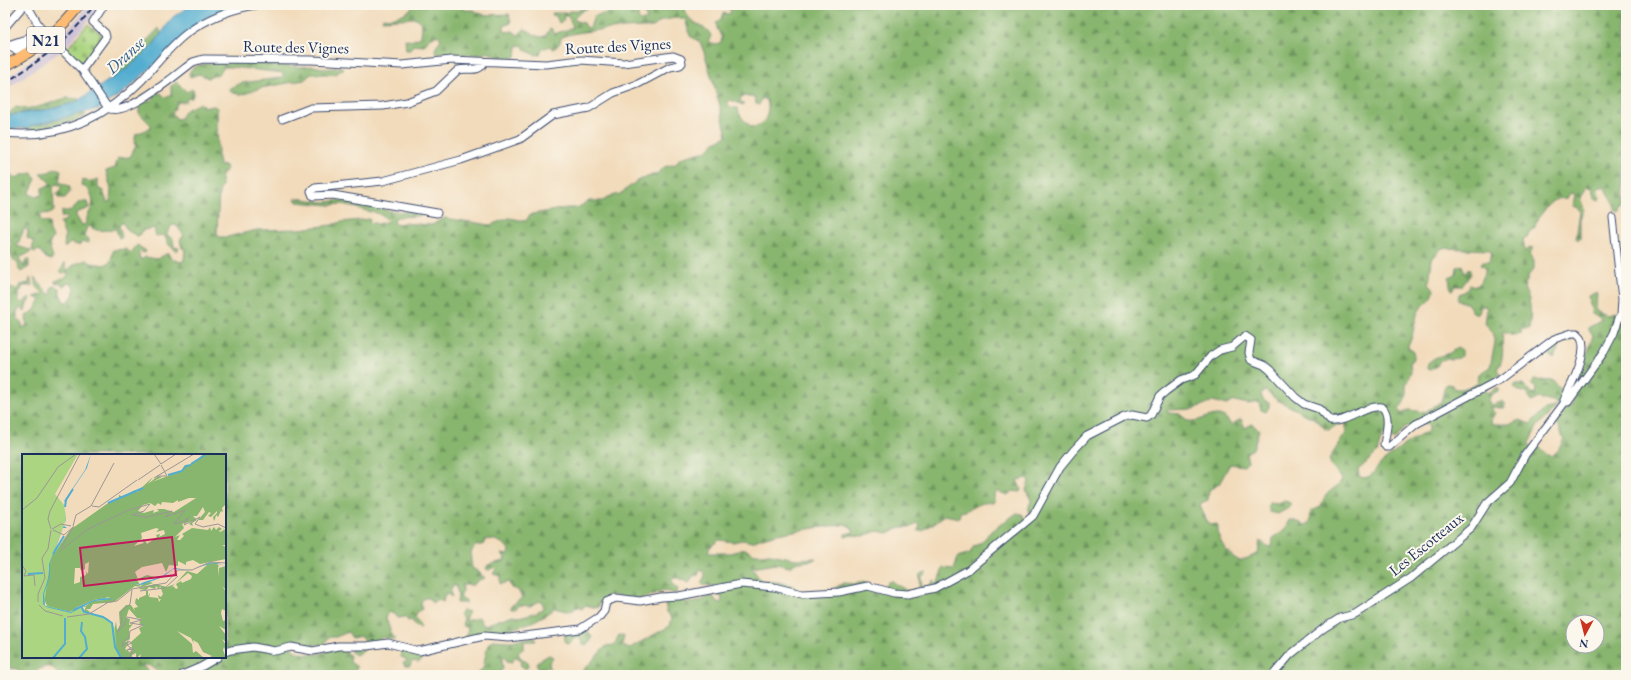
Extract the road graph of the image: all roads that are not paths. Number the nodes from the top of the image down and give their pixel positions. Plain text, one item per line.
1 (26, 5) edge
2 (79, 5) edge
3 (104, 5) edge
4 (256, 5) edge
5 (5, 27) edge
6 (41, 34) dead end
7 (8, 45) edge
8 (64, 52) tunnel mouth
9 (484, 62) junction
10 (5, 66) edge
11 (82, 70) junction
12 (107, 107) junction
13 (282, 119) dead end
14 (5, 133) edge
15 (437, 213) dead end
16 (1613, 218) dead end
17 (1623, 318) edge
18 (1565, 402) junction
19 (226, 652) edge
20 (216, 658) edge
21 (182, 675) edge
22 (1274, 675) edge

1 - 5 street
1 - 7 street
2 - 10 main road, N21
3 - 11 street
4 - 12 street
6 - 7 street
8 - 11 street
9 - 12 street, Route des Vignes
9 - 13 street
9 - 15 street, Route des Vignes
11 - 12 street
12 - 14 street
16 - 17 street
17 - 18 street, Les Escotteaux
18 - 19 street, Les Escotteaux
18 - 22 street, Les Escotteaux
20 - 21 street

